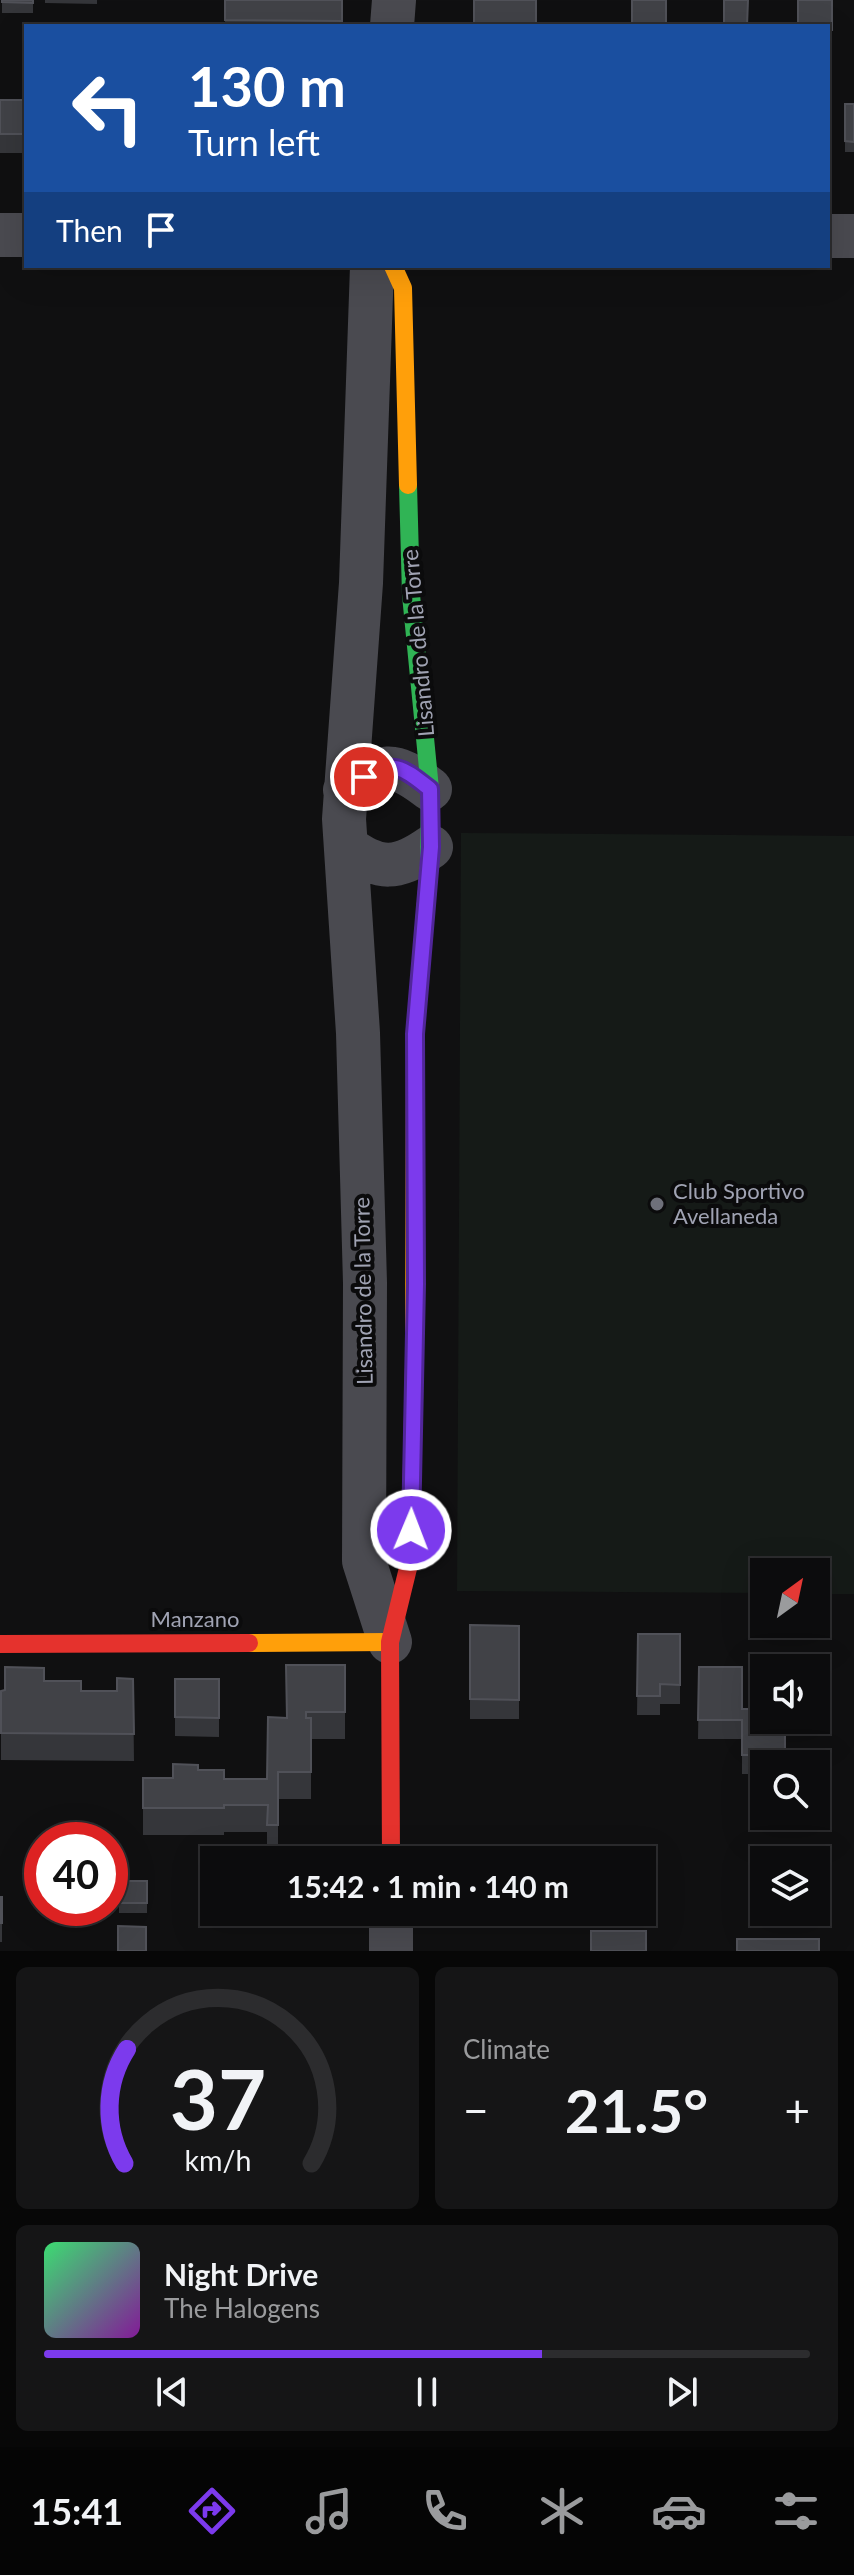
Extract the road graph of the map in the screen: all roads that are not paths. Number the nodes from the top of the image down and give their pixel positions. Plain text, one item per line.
1 (394, 0) edge
2 (392, 24) edge
3 (0, 235) edge
4 (24, 235) edge
5 (830, 236) edge
6 (854, 236) edge
7 (372, 268) edge
8 (394, 268) edge
9 (430, 789) junction
10 (345, 790) junction
11 (347, 847) junction
12 (431, 847) junction
13 (358, 1033) junction
14 (415, 1034) junction
15 (365, 1283) junction
16 (416, 1284) junction
17 (390, 1642) junction
18 (0, 1644) edge
19 (391, 1846) edge
20 (391, 1926) edge
21 (391, 1951) edge

1 - 2 street
3 - 4 street
5 - 6 street
7 - 10 street, Lisandro de la Torre
8 - 9 street, Lisandro de la Torre
9 - 10 street
9 - 12 street, Lisandro de la Torre
10 - 11 street, Lisandro de la Torre
11 - 12 street
11 - 13 street, Lisandro de la Torre
12 - 14 street, Lisandro de la Torre
13 - 14 street
13 - 15 street, Lisandro de la Torre
14 - 16 street, Lisandro de la Torre
15 - 16 street
15 - 17 street, Lisandro de la Torre
16 - 17 street, Lisandro de la Torre
17 - 18 street, Manzano
17 - 19 street, Lisandro de la Torre
20 - 21 street

